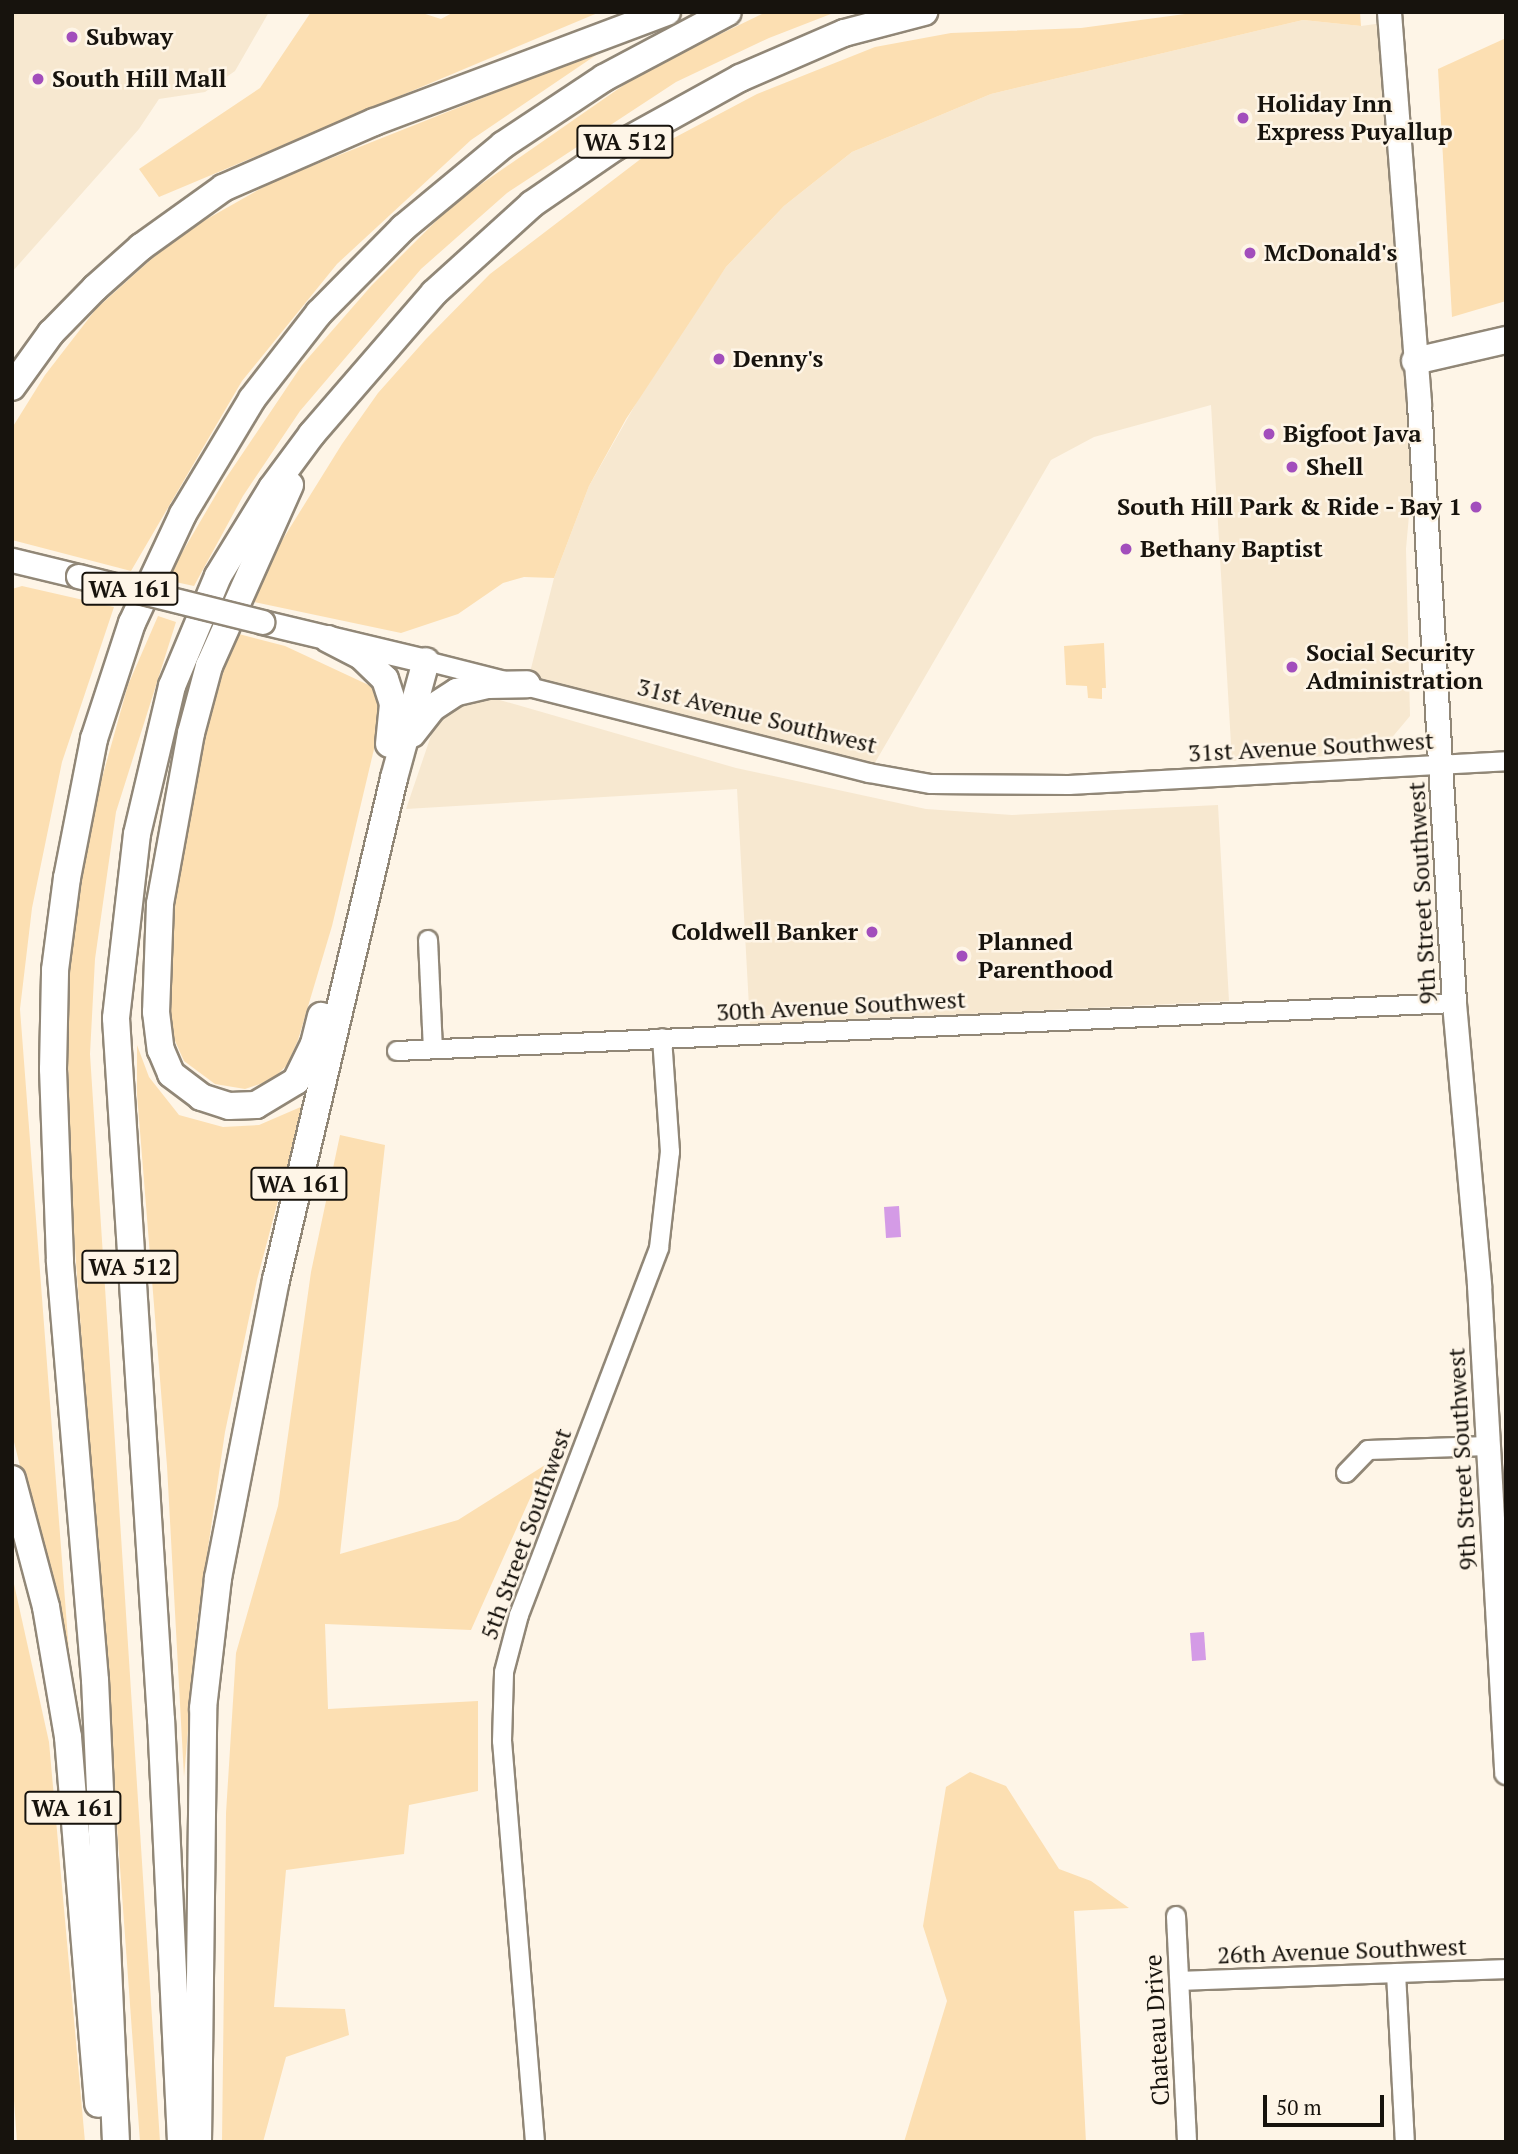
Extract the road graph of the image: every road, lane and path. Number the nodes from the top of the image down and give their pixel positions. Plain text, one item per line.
1 (667, 12) edge
2 (728, 12) edge
3 (924, 12) edge
4 (1389, 17) edge
5 (1506, 340) edge
6 (1415, 361) junction
7 (12, 387) edge
8 (312, 434) junction
9 (12, 560) edge
10 (328, 639) junction
11 (426, 661) junction
12 (527, 684) junction
13 (1506, 761) edge
14 (1441, 765) junction
15 (394, 778) junction
16 (428, 940) dead end
17 (1454, 1003) junction
18 (663, 1038) junction
19 (433, 1049) junction
20 (397, 1051) dead end
21 (1488, 1447) junction
22 (1346, 1473) dead end
23 (12, 1479) edge
24 (1506, 1772) edge
25 (1176, 1916) dead end
26 (1506, 1969) edge
27 (1396, 1973) junction
28 (1180, 1981) junction
29 (102, 2142) edge
30 (116, 2142) edge
31 (181, 2142) edge
32 (198, 2142) edge
33 (535, 2142) edge
34 (1186, 2142) edge
35 (1405, 2142) edge

1 - 7 highway
2 - 30 highway, WA 512
3 - 8 highway, WA 512
4 - 6 main road, 9th Street Southwest
5 - 6 highway
6 - 14 main road, 9th Street Southwest
8 - 10 highway
8 - 31 highway, WA 512
9 - 10 main road, 31st Avenue Southwest / WA 161, bridge
10 - 11 main road, 31st Avenue Southwest / WA 161
11 - 12 street, 31st Avenue Southwest
11 - 15 highway, WA 161
12 - 14 street, 31st Avenue Southwest
12 - 15 highway
13 - 14 street, 31st Avenue Southwest
14 - 17 main road, 9th Street Southwest
15 - 32 highway, WA 161
16 - 19 street
17 - 18 street, 30th Avenue Southwest
17 - 21 main road, 9th Street Southwest
18 - 19 street, 30th Avenue Southwest
18 - 33 street, 5th Street Southwest
19 - 20 street, 30th Avenue Southwest
21 - 22 street
21 - 24 main road, 9th Street Southwest
23 - 29 highway, WA 161
25 - 28 street, Chateau Drive
26 - 27 street, 26th Avenue Southwest
27 - 28 street, 26th Avenue Southwest
27 - 35 street
28 - 34 street, Chateau Drive

